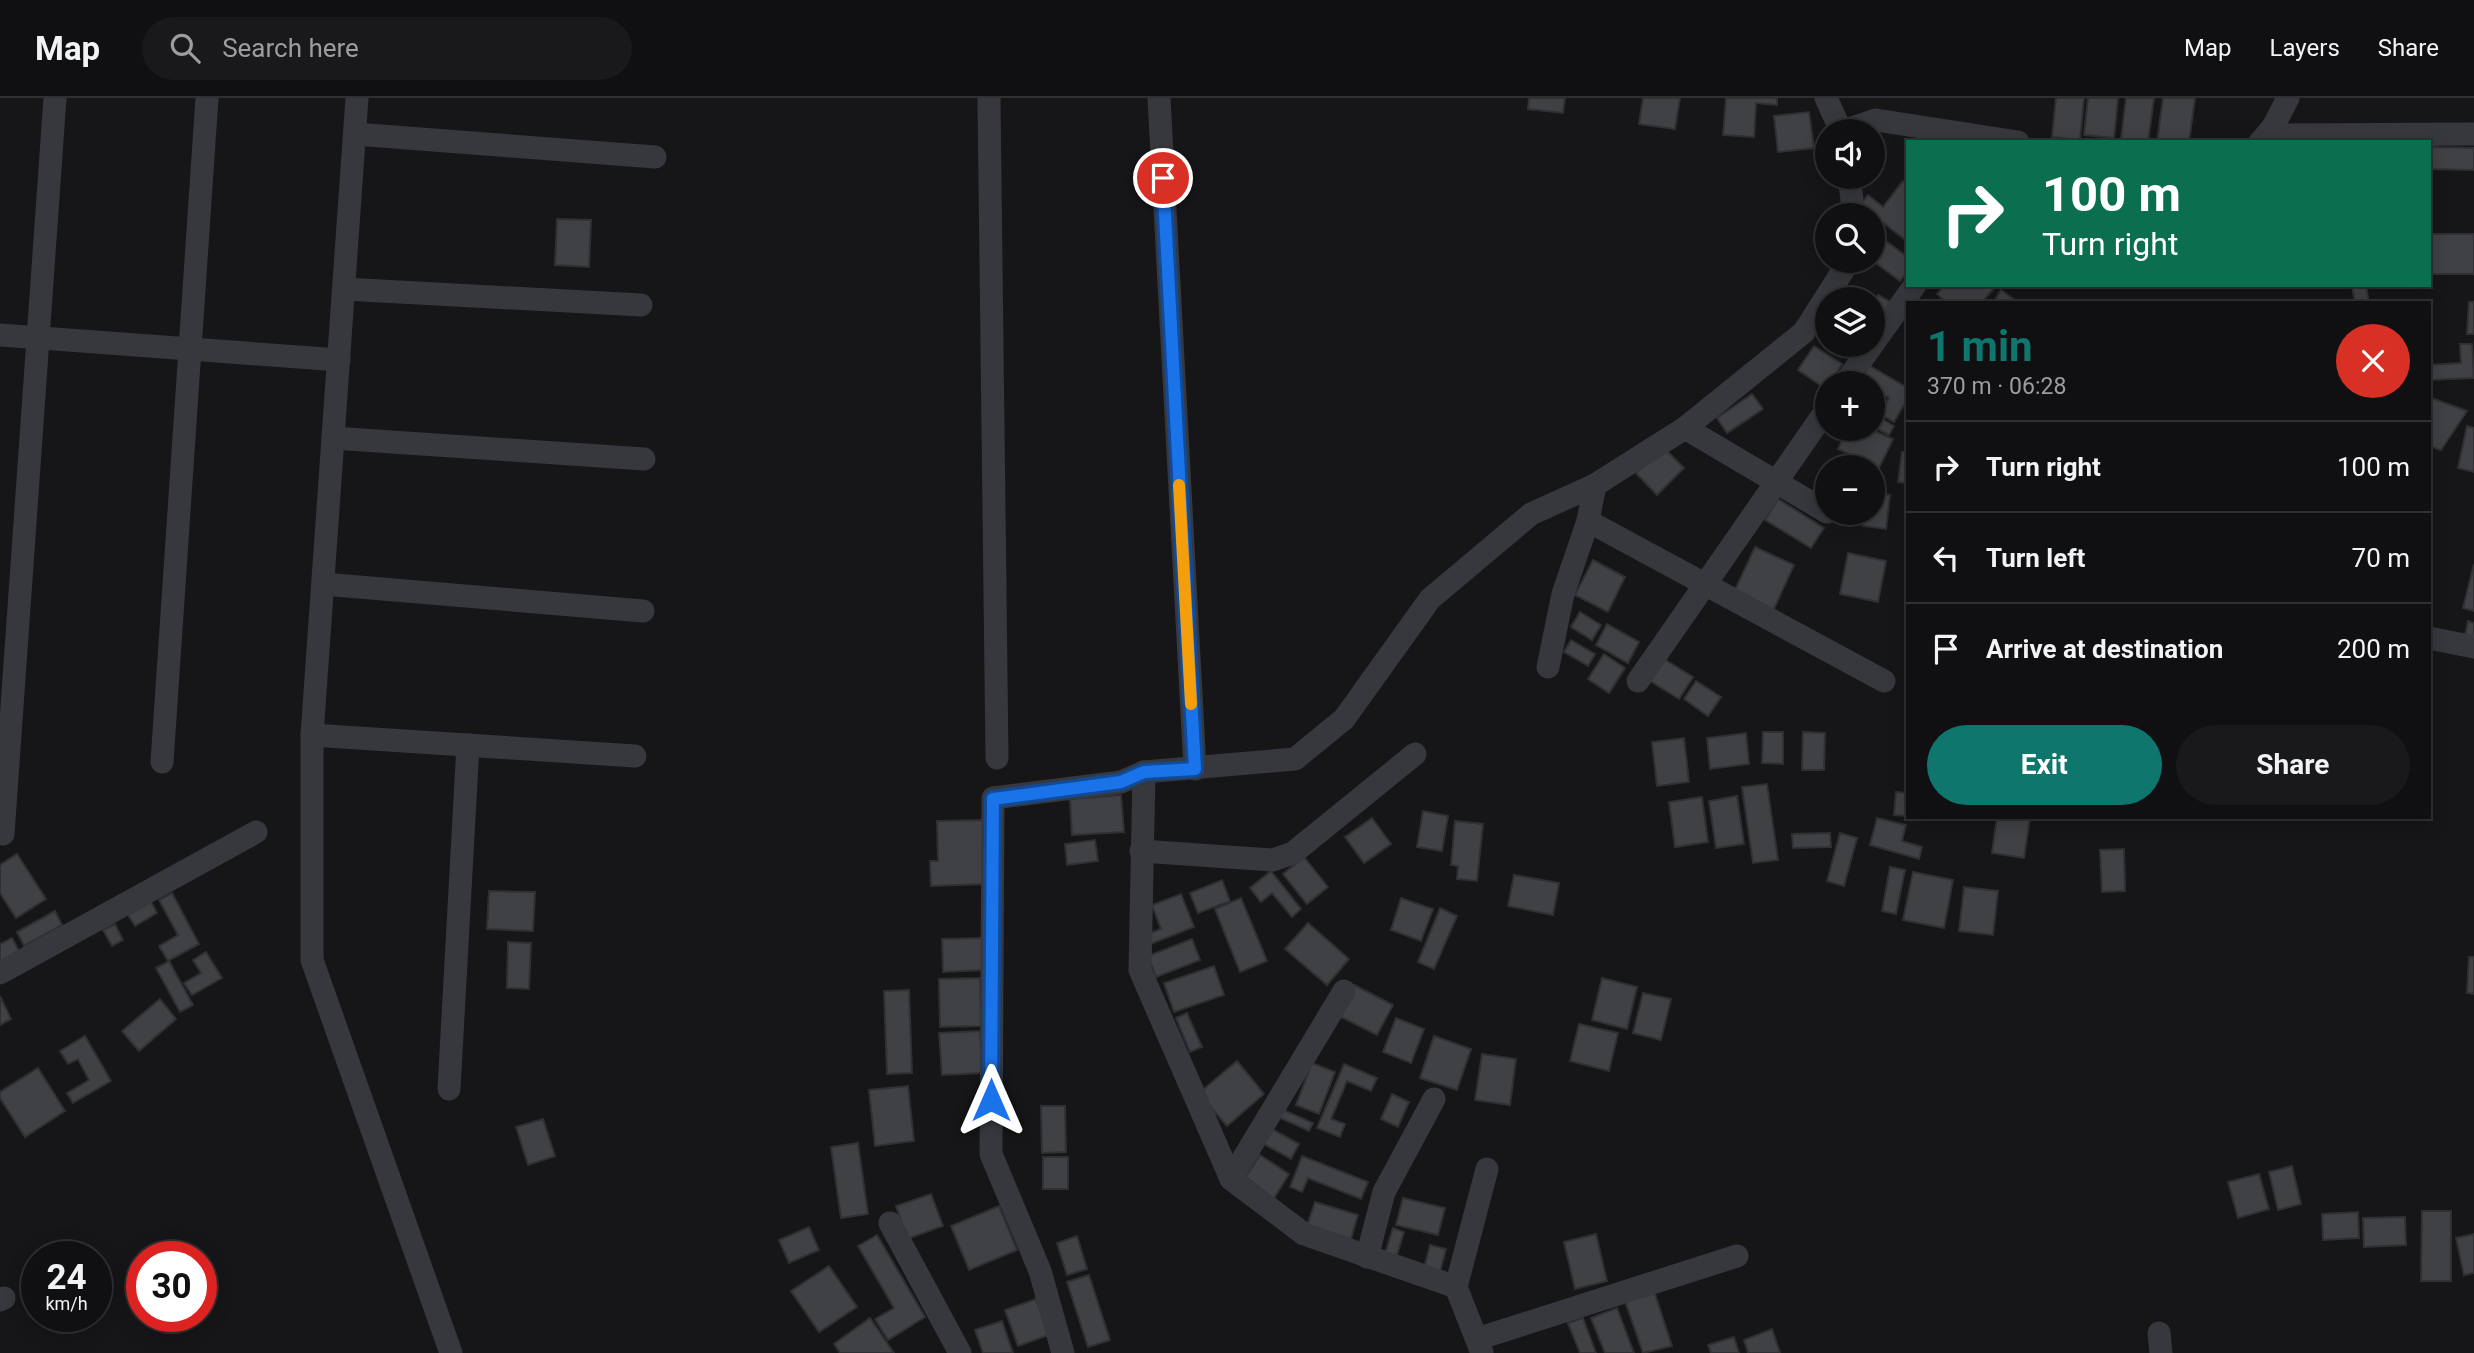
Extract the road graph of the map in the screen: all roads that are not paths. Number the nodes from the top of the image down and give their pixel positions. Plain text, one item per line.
1 (55, 98) edge
2 (207, 98) edge
3 (357, 98) edge
4 (989, 98) edge
5 (1159, 98) edge
6 (1826, 98) edge
7 (2288, 98) edge
8 (1836, 119) edge
9 (1885, 121) edge
10 (355, 134) junction
11 (2474, 134) edge
12 (2266, 135) edge
13 (2005, 140) edge
14 (655, 157) dead end
15 (1841, 273) edge
16 (1914, 287) edge
17 (344, 289) junction
18 (642, 305) dead end
19 (0, 335) edge
20 (38, 338) junction
21 (190, 349) junction
22 (339, 360) junction
23 (1854, 371) edge
24 (1815, 426) edge
25 (1685, 428) junction
26 (333, 438) junction
27 (644, 459) dead end
28 (1776, 482) junction
29 (1595, 485) junction
30 (1815, 505) edge
31 (1588, 521) junction
32 (323, 584) junction
33 (1706, 584) junction
34 (643, 611) dead end
35 (2431, 638) edge
36 (2474, 648) edge
37 (1548, 667) dead end
38 (1638, 681) dead end
39 (1884, 681) dead end
40 (312, 735) junction
41 (468, 745) junction
42 (1415, 754) dead end
43 (635, 756) dead end
44 (997, 758) dead end
45 (162, 762) dead end
46 (1195, 769) junction
47 (1144, 772) junction
48 (256, 832) dead end
49 (3, 834) dead end
50 (1141, 851) junction
51 (0, 973) edge
52 (1344, 991) dead end
53 (449, 1089) dead end
54 (1434, 1099) dead end
55 (1487, 1169) dead end
56 (1231, 1179) junction
57 (890, 1223) dead end
58 (1737, 1256) dead end
59 (1367, 1257) junction
60 (1456, 1287) junction
61 (1480, 1346) edge
62 (451, 1353) edge
63 (960, 1353) edge
64 (1063, 1353) edge

1 - 20 street
2 - 21 street
3 - 10 street
4 - 44 street
5 - 46 street
6 - 8 street
7 - 12 street
9 - 13 street
10 - 14 street
10 - 17 street
11 - 12 street
15 - 25 street
16 - 23 street
17 - 18 street
17 - 22 street
19 - 20 street
20 - 21 street
20 - 49 street
21 - 22 street
21 - 45 street
22 - 26 street
24 - 28 street
25 - 28 street
25 - 29 street
26 - 27 street
26 - 32 street
28 - 30 street
28 - 33 street
29 - 31 street
29 - 46 street
31 - 33 street
31 - 37 street
32 - 34 street
32 - 40 street
33 - 38 street
33 - 39 street
35 - 36 street
40 - 41 street
40 - 62 street
41 - 43 street
41 - 53 street
42 - 50 street
46 - 47 street
47 - 50 street
47 - 64 street
48 - 51 street
50 - 56 street
52 - 56 street
54 - 59 street
55 - 60 street
56 - 59 street
57 - 63 street
58 - 61 street
59 - 60 street
60 - 61 street

